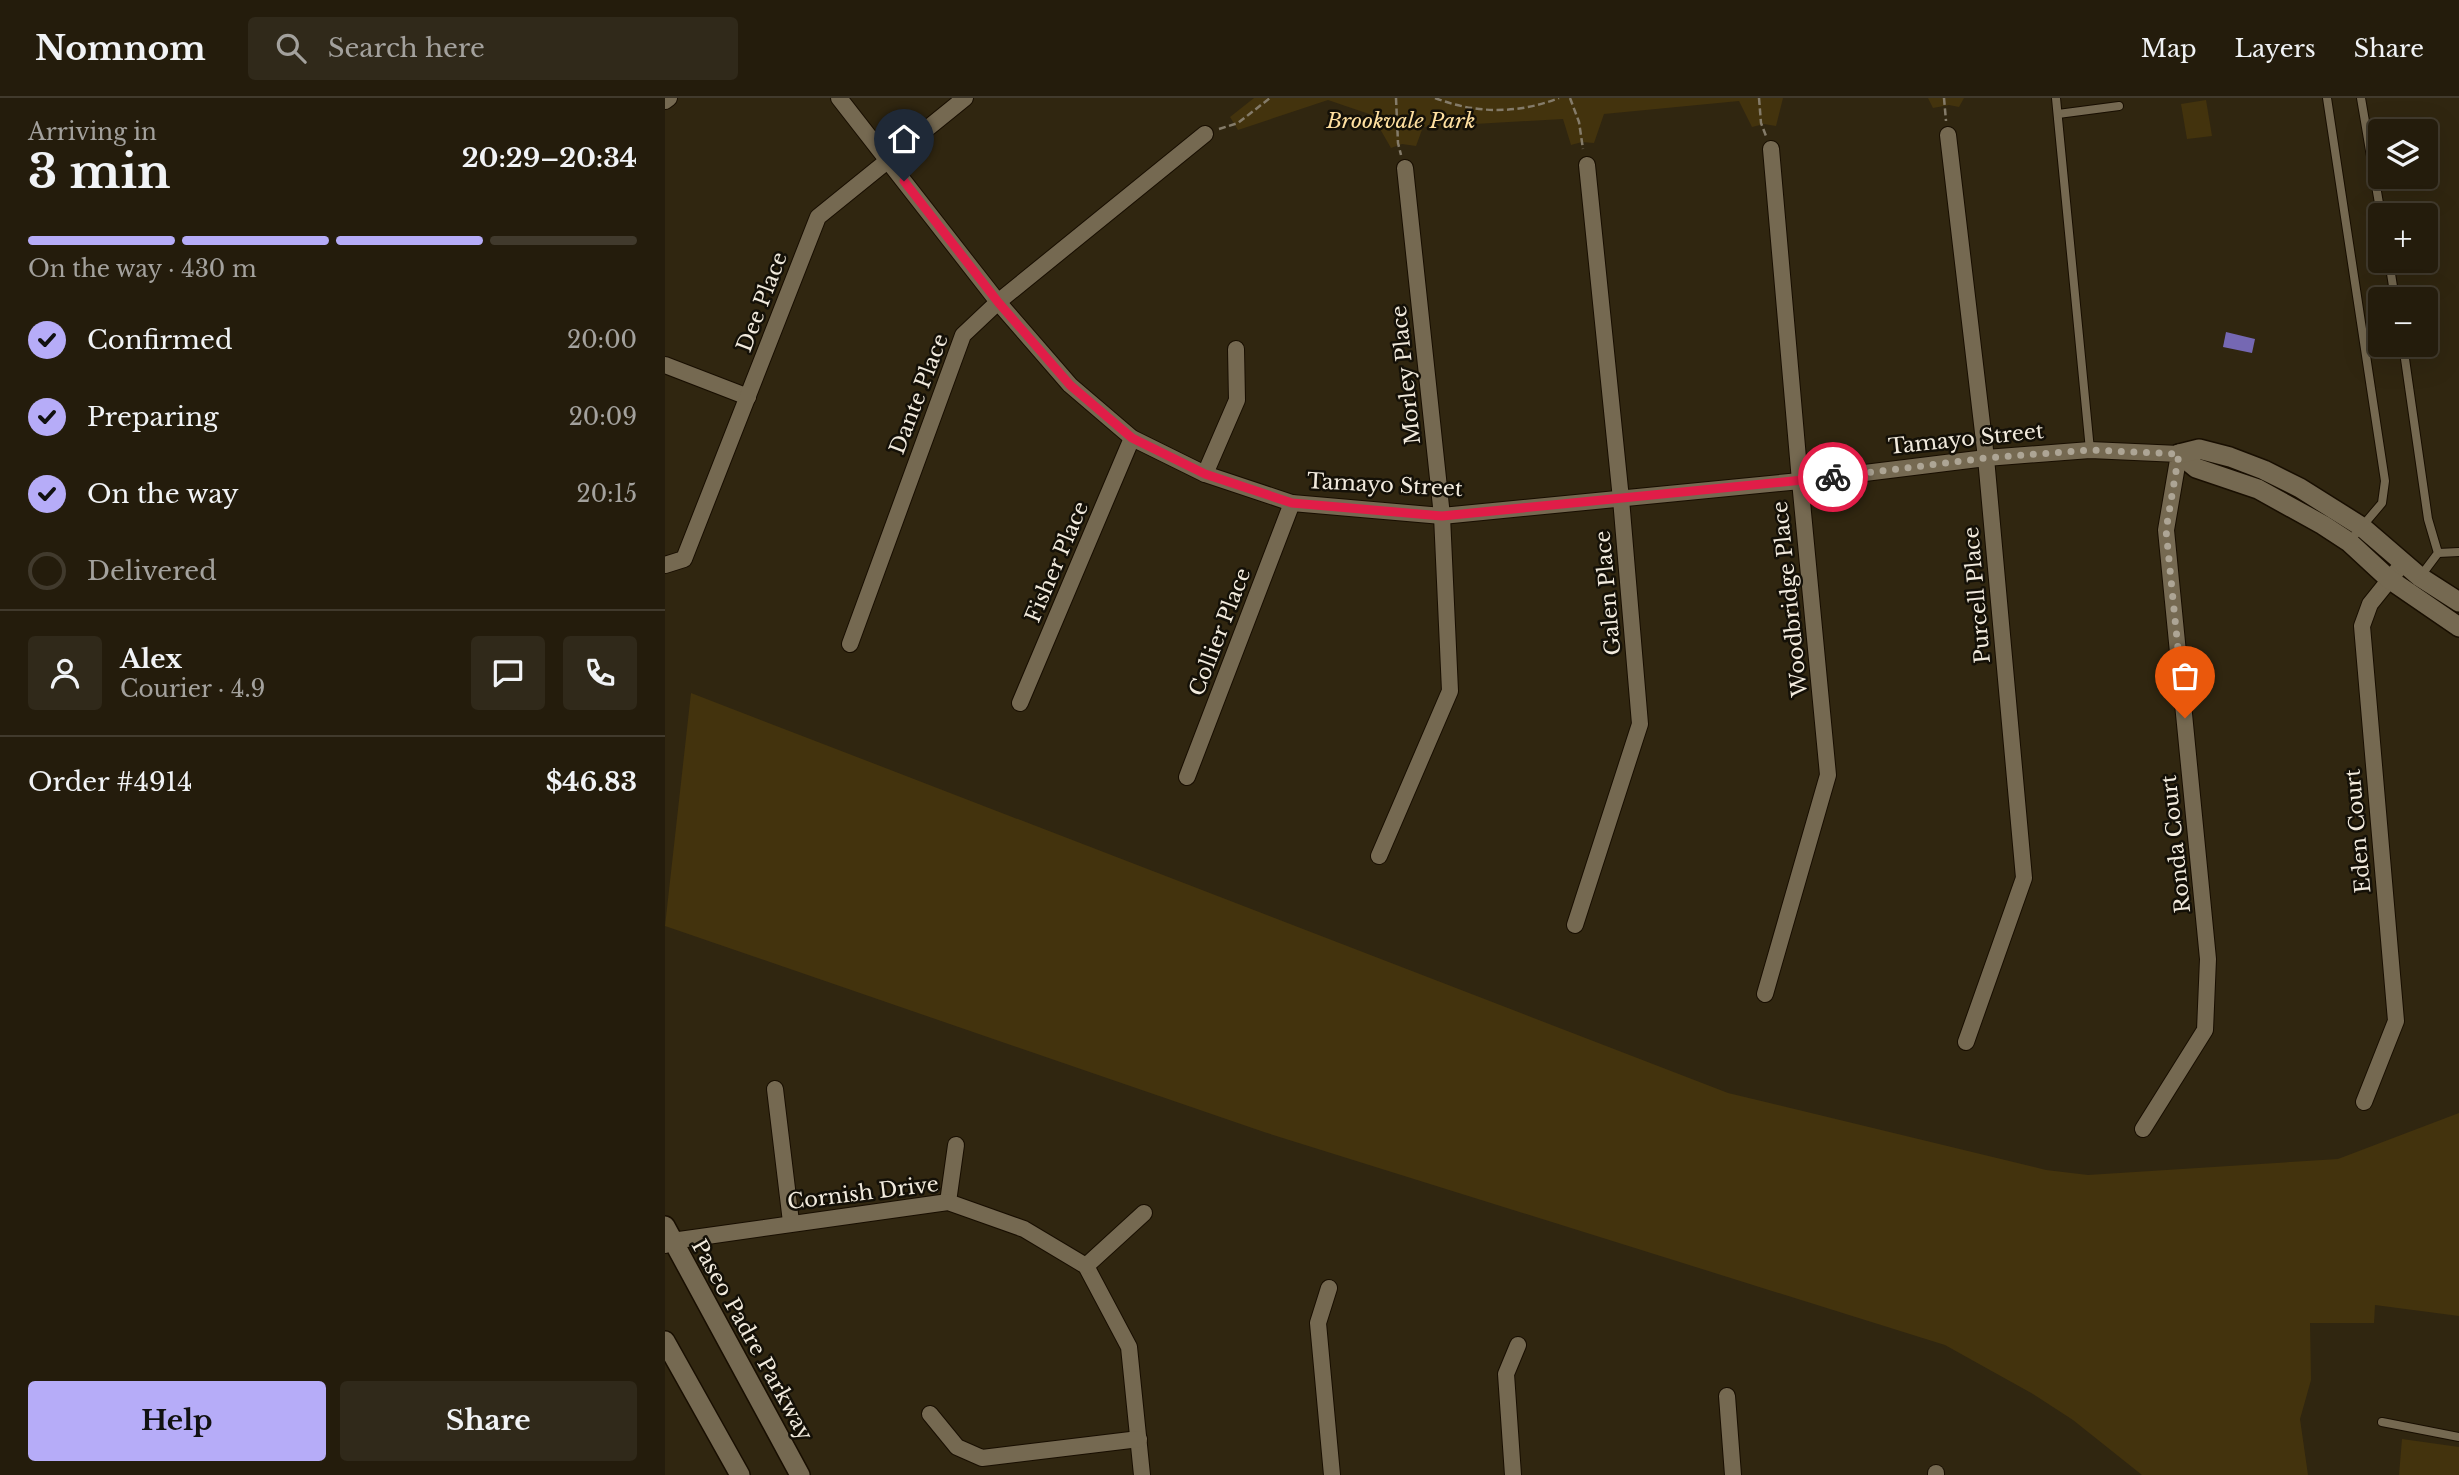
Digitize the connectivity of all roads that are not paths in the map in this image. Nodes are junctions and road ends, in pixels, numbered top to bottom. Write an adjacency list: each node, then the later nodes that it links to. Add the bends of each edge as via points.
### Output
1 (839, 98): 11 (street, Tamayo Street)
2 (965, 98): 11 (street, Dee Place)
3 (2056, 98): 7 (lane)
4 (2327, 98): 29 (lane, via 2385,481 2382,503)
5 (2361, 98): 14 (lane)
6 (2119, 106): 7 (lane)
7 (2058, 114): 21 (lane)
8 (1205, 134): 15 (street, Dante Place)
9 (1948, 135): 23 (street, Purcell Place)
10 (1771, 149): 25 (street, Woodbridge Place)
11 (888, 160): 15 (street, Tamayo Street); 19 (street, Dee Place, via 818,217)
12 (1587, 165): 26 (street, Galen Place)
13 (1405, 168): 28 (street, Morley Place)
14 (2379, 203)
15 (998, 302): 20 (street, Tamayo Street, via 1070,385); 40 (street, Dante Place, via 963,335)
16 (1236, 349): 24 (street, via 1237,400)
17 (2405, 357): 32 (lane, via 2428,519)
18 (665, 365): 19 (street)
19 (748, 397): 34 (street, Dee Place, via 684,559)
20 (1132, 438): 24 (street, Tamayo Street); 41 (street, Fisher Place)
21 (2090, 450): 22 (street, Tamayo Street); 23 (street, Tamayo Street)
22 (2179, 454): 29 (street, Tamayo Street, via 2199,449 2264,470); 30 (street, Tamayo Street, via 2196,468 2259,489 2290,505); 49 (street, Ronda Court, via 2166,530 2208,960 2205,1030)
23 (1986, 458): 25 (street, Tamayo Street); 46 (street, Purcell Place, via 2024,878)
24 (1205, 474): 27 (street, Tamayo Street)
25 (1800, 481): 26 (street, Tamayo Street); 45 (street, Woodbridge Place, via 1828,775)
26 (1621, 499): 28 (street, Tamayo Street); 44 (street, Galen Place, via 1640,724)
27 (1292, 503): 28 (street, Tamayo Street); 42 (street, Collier Place)
28 (1442, 516): 43 (street, Morley Place, via 1450,691)
29 (2362, 527): 30 (lane); 33 (street, Tamayo Street)
30 (2349, 542): 36 (street, Tamayo Street)
31 (2459, 552): 32 (lane)
32 (2438, 553): 35 (lane)
33 (2403, 563): 35 (street, Tamayo Street); 36 (street, Eden Court)
34 (665, 565)
35 (2420, 577): 37 (lane); 38 (street, Tamayo Street)
36 (2389, 579): 37 (street, Tamayo Street); 48 (street, Eden Court, via 2369,604 2362,626 2396,1021)
37 (2408, 593): 39 (street, Tamayo Street)
38 (2459, 602)
39 (2459, 626)
40 (850, 644)
41 (1020, 703)
42 (1187, 777)
43 (1379, 856)
44 (1575, 925)
45 (1765, 994)
46 (1966, 1042)
47 (775, 1088): 53 (street)
48 (2364, 1102)
49 (2143, 1129)
50 (956, 1145): 51 (street)
51 (948, 1202): 53 (street, Cornish Drive); 55 (street, Cornish Drive, via 1024,1229)
52 (1144, 1213): 55 (street)
53 (791, 1223): 54 (street, Cornish Drive)
54 (667, 1237): 65 (street, Paseo Padre Parkway)
55 (1086, 1266): 63 (street, via 1129,1347)
56 (1329, 1288): 67 (street, via 1318,1323)
57 (665, 1341): 64 (street)
58 (1518, 1345): 68 (street, via 1506,1374)
59 (1727, 1396): 69 (street)
60 (930, 1413): 63 (street, via 957,1447 982,1458)
61 (2382, 1422): 62 (lane)
62 (2459, 1437)
63 (1139, 1438): 66 (street)
64 (740, 1475)
65 (800, 1475)
66 (1142, 1475)
67 (1332, 1475)
68 (1513, 1475)
69 (1733, 1475)

